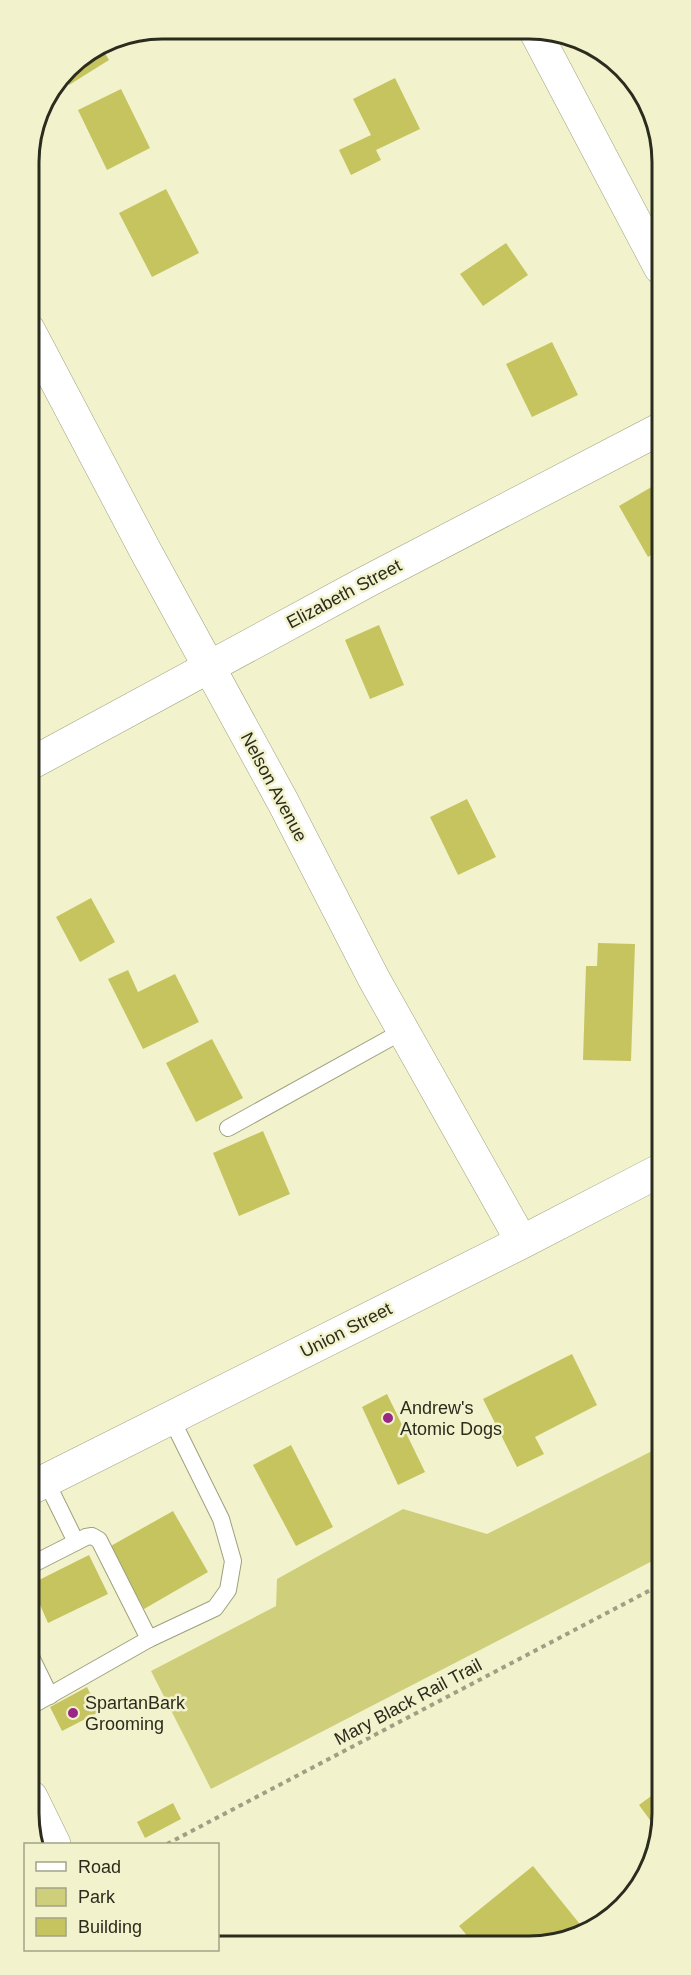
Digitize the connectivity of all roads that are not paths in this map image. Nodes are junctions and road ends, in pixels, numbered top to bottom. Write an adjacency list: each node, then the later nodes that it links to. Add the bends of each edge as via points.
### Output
1 (540, 40): 2 (street)
2 (652, 253)
3 (39, 349): 5 (street, Nelson Avenue)
4 (652, 433): 5 (street, Elizabeth Street)
5 (209, 667): 6 (street, Elizabeth Street); 7 (street, Nelson Avenue)
6 (39, 759)
7 (403, 1030): 8 (lane); 10 (street, Nelson Avenue)
8 (228, 1128)
9 (652, 1175): 10 (main road, Union Street)
10 (522, 1242): 11 (main road, Union Street)
11 (171, 1418): 12 (main road, Union Street); 16 (lane, via 221,1519 232,1561 228,1590 215,1608)
12 (39, 1484)
13 (39, 1486): 14 (lane)
14 (76, 1542): 15 (lane); 16 (lane, via 92,1536 99,1540)
15 (39, 1561)
16 (149, 1639): 18 (lane)
17 (39, 1673): 18 (lane)
18 (50, 1696): 19 (lane)
19 (39, 1702)
20 (39, 1814): 21 (main road)
21 (53, 1843)

